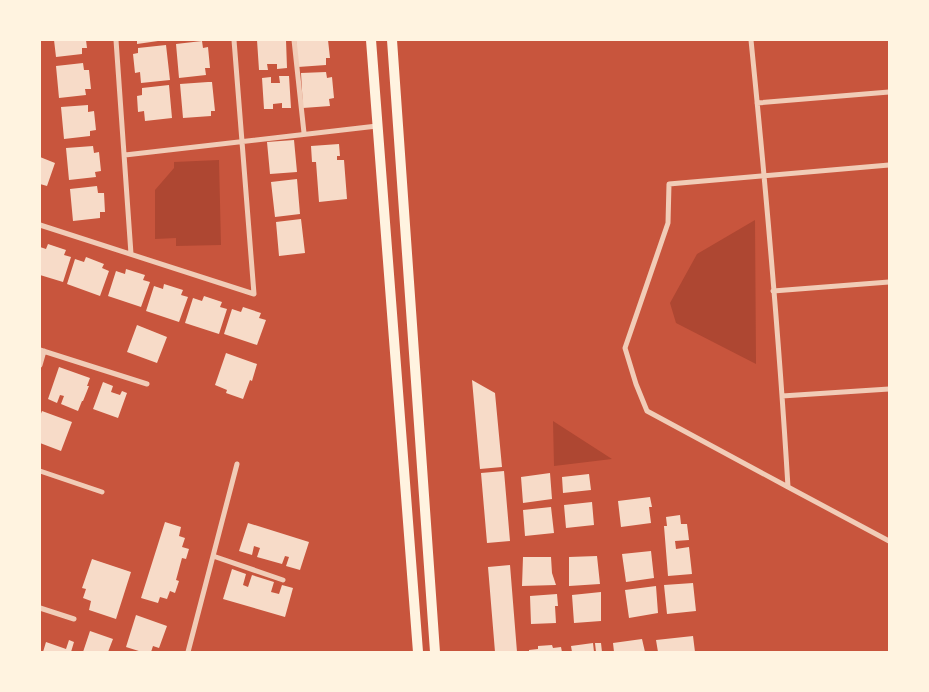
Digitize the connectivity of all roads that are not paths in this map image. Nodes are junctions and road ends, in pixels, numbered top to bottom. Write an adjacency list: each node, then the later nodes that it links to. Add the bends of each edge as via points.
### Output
1 (116, 40): 12 (street)
2 (234, 40): 11 (street)
3 (294, 40): 10 (street)
4 (371, 40): 9 (main road)
5 (392, 40): 35 (main road)
6 (751, 40): 8 (street)
7 (889, 92): 8 (street)
8 (757, 103): 14 (street)
9 (378, 126): 10 (street); 34 (main road)
10 (304, 133): 11 (street)
11 (242, 141): 12 (street); 16 (street, via 254,294)
12 (125, 154): 16 (street)
13 (889, 165): 14 (street)
14 (764, 176): 18 (street); 26 (street, via 669,184 668,223 625,348 647,411)
15 (40, 225): 16 (street)
16 (131, 254)
17 (889, 282): 18 (street)
18 (773, 291): 23 (street)
19 (42, 351): 20 (street); 21 (street)
20 (40, 365)
21 (147, 384)
22 (889, 389): 23 (street)
23 (782, 396): 26 (street)
24 (237, 464): 29 (street)
25 (40, 471): 27 (street)
26 (788, 487): 28 (street)
27 (102, 492)
28 (889, 541)
29 (213, 556): 30 (street); 33 (street)
30 (283, 580)
31 (40, 608): 32 (street)
32 (74, 619)
33 (188, 652)
34 (418, 652)
35 (434, 652)

